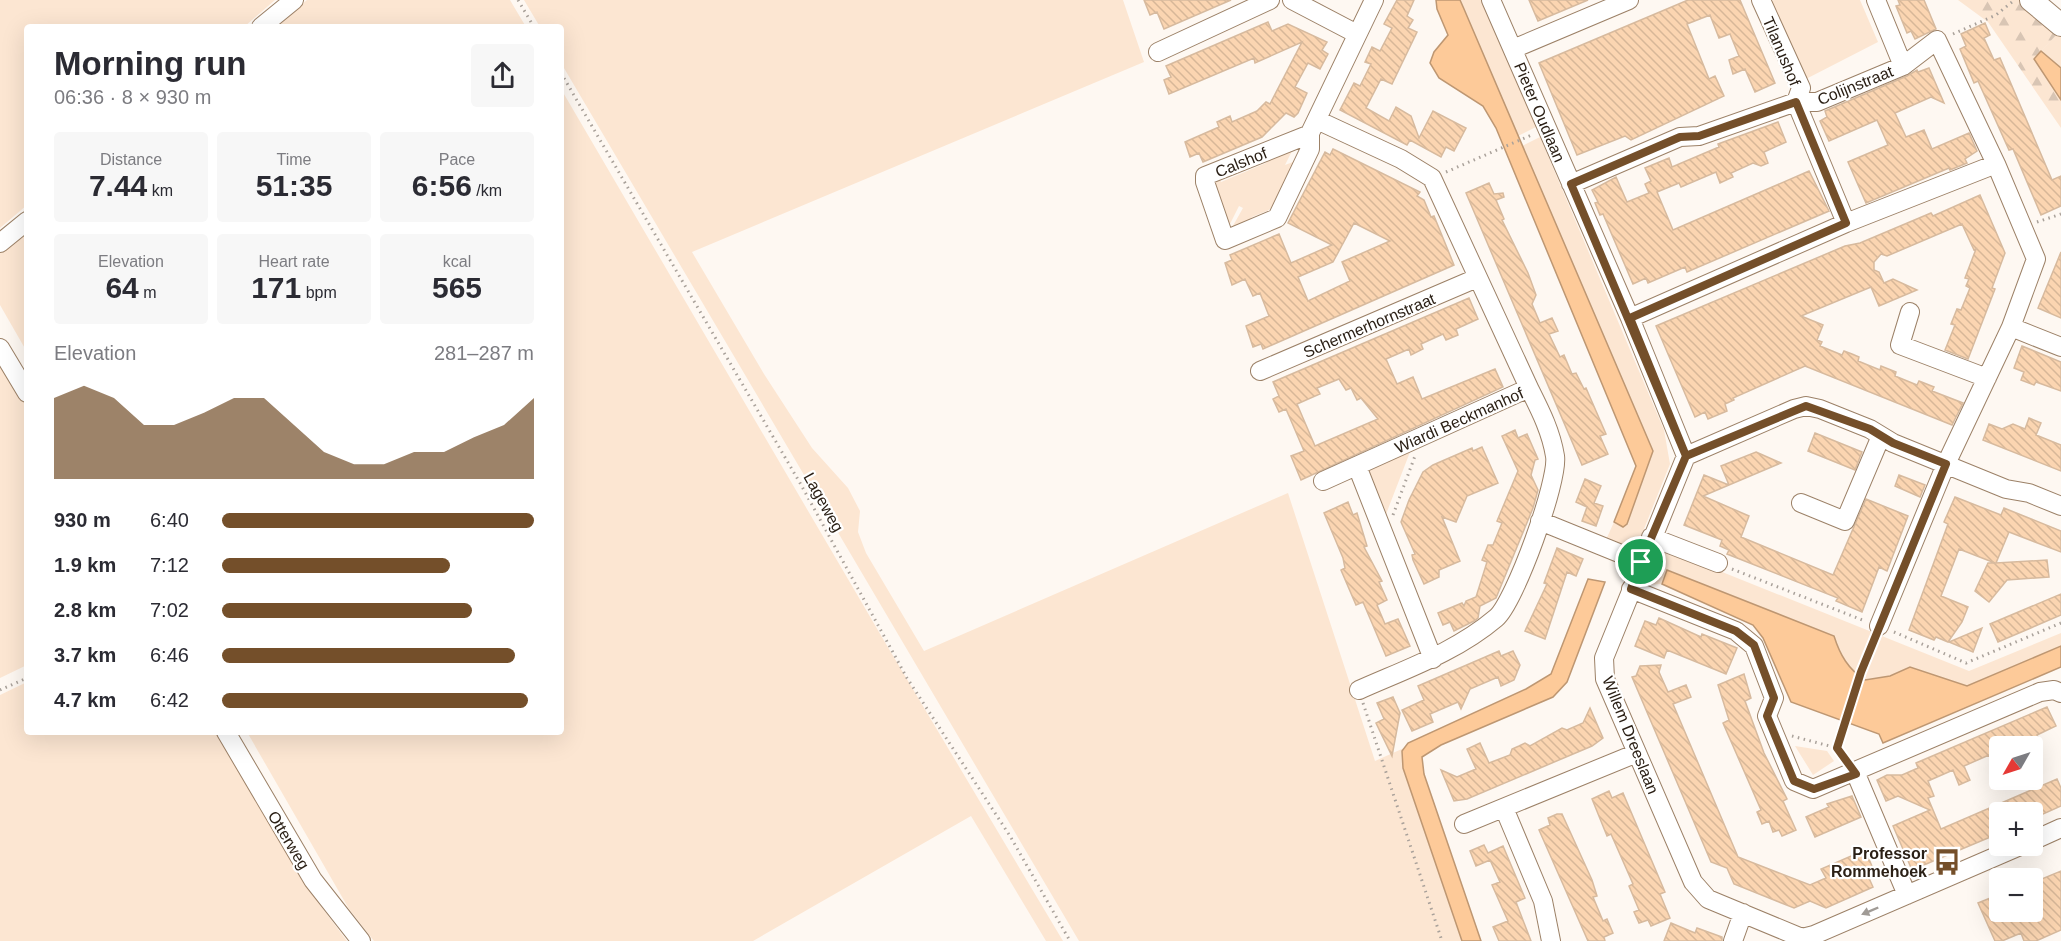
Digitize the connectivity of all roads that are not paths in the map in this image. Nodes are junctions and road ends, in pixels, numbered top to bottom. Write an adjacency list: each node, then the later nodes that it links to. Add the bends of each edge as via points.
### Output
1 (294, 0): 10 (street)
2 (1270, 0): 14 (street)
3 (1294, 0): 12 (street)
4 (1374, 0): 12 (street, Calshof)
5 (1491, 0): 13 (street, Pieter Oudlaan)
6 (1629, 0): 13 (street)
7 (1761, 0): 16 (street, Tilanushof, via 1801,88)
8 (1876, 0): 15 (street)
9 (2031, 0): 11 (street)
10 (265, 24)
11 (2061, 25)
12 (1357, 34): 17 (street, Calshof)
13 (1513, 49): 19 (street, Pieter Oudlaan)
14 (1158, 52)
15 (1903, 66): 16 (street, Colijnstraat, via 1817,102); 18 (street, Colijnstraat, via 1937,40)
16 (1796, 102): 19 (street, Colijnstraat, via 1699,136 1680,137); 21 (street, Tilanushof)
17 (1313, 127): 17 (street, Calshof, via 1205,177 1225,240 1277,218 1310,149); 23 (street, via 1401,159 1432,178)
18 (1996, 164): 21 (street); 26 (street, via 2036,259)
19 (1571, 184): 25 (street, Pieter Oudlaan)
20 (24, 223): 22 (street)
21 (1846, 223): 25 (street)
22 (0, 243)
23 (1477, 278): 29 (street, Schermerhornstraat); 32 (street)
24 (1910, 312): 30 (street, via 1900,345)
25 (1630, 318): 34 (street, Pieter Oudlaan)
26 (2011, 327): 27 (street); 30 (street)
27 (2061, 347)
28 (0, 348): 31 (street)
29 (1260, 371)
30 (1987, 378): 35 (street)
31 (24, 388)
32 (1529, 388): 36 (street, Wiardi Beckmanhof); 40 (street, Wiardi Beckmanhof, via 1546,421 1556,458)
33 (1881, 435): 34 (street, via 1806,406); 35 (street); 38 (street, via 1845,521)
34 (1686, 456): 41 (street, Willem Dreeslaan)
35 (1946, 464): 39 (street); 45 (street)
36 (1357, 466): 37 (street, Wiardi Beckmanhof); 46 (street)
37 (1323, 481)
38 (1801, 503)
39 (2061, 506)
40 (1540, 521): 42 (street); 46 (street, Wiardi Beckmanhof, via 1513,594 1498,616)
41 (1652, 537): 42 (street, Willem Dreeslaan); 43 (street)
42 (1641, 562): 44 (street, Willem Dreeslaan)
43 (1718, 563)
44 (1631, 589): 50 (street, Willem Dreeslaan, via 1604,658 1605,679); 51 (street, via 1736,631 1754,645 1774,698 1767,716 1794,781 1814,789)
45 (1879, 626)
46 (1433, 659): 47 (street, Wiardi Beckmanhof)
47 (1359, 690)
48 (2061, 693): 51 (street, via 2040,692)
49 (228, 735): 60 (street, Otterweg, via 313,880)
50 (1637, 753): 52 (street); 58 (street, Willem Dreeslaan, via 1693,882 1708,900)
51 (1856, 774): 57 (street)
52 (1504, 808): 53 (street); 61 (street, via 1543,901)
53 (1464, 824)
54 (2061, 828): 55 (street)
55 (2043, 836)
56 (1997, 856): 57 (street, Willem Dreeslaan)
57 (1907, 896): 59 (street, Willem Dreeslaan, one-way to 59)
58 (1743, 913): 59 (street, Willem Dreeslaan, via 1802,938); 62 (street)
59 (1815, 938)
60 (361, 941)
61 (1551, 941)
62 (1732, 941)

